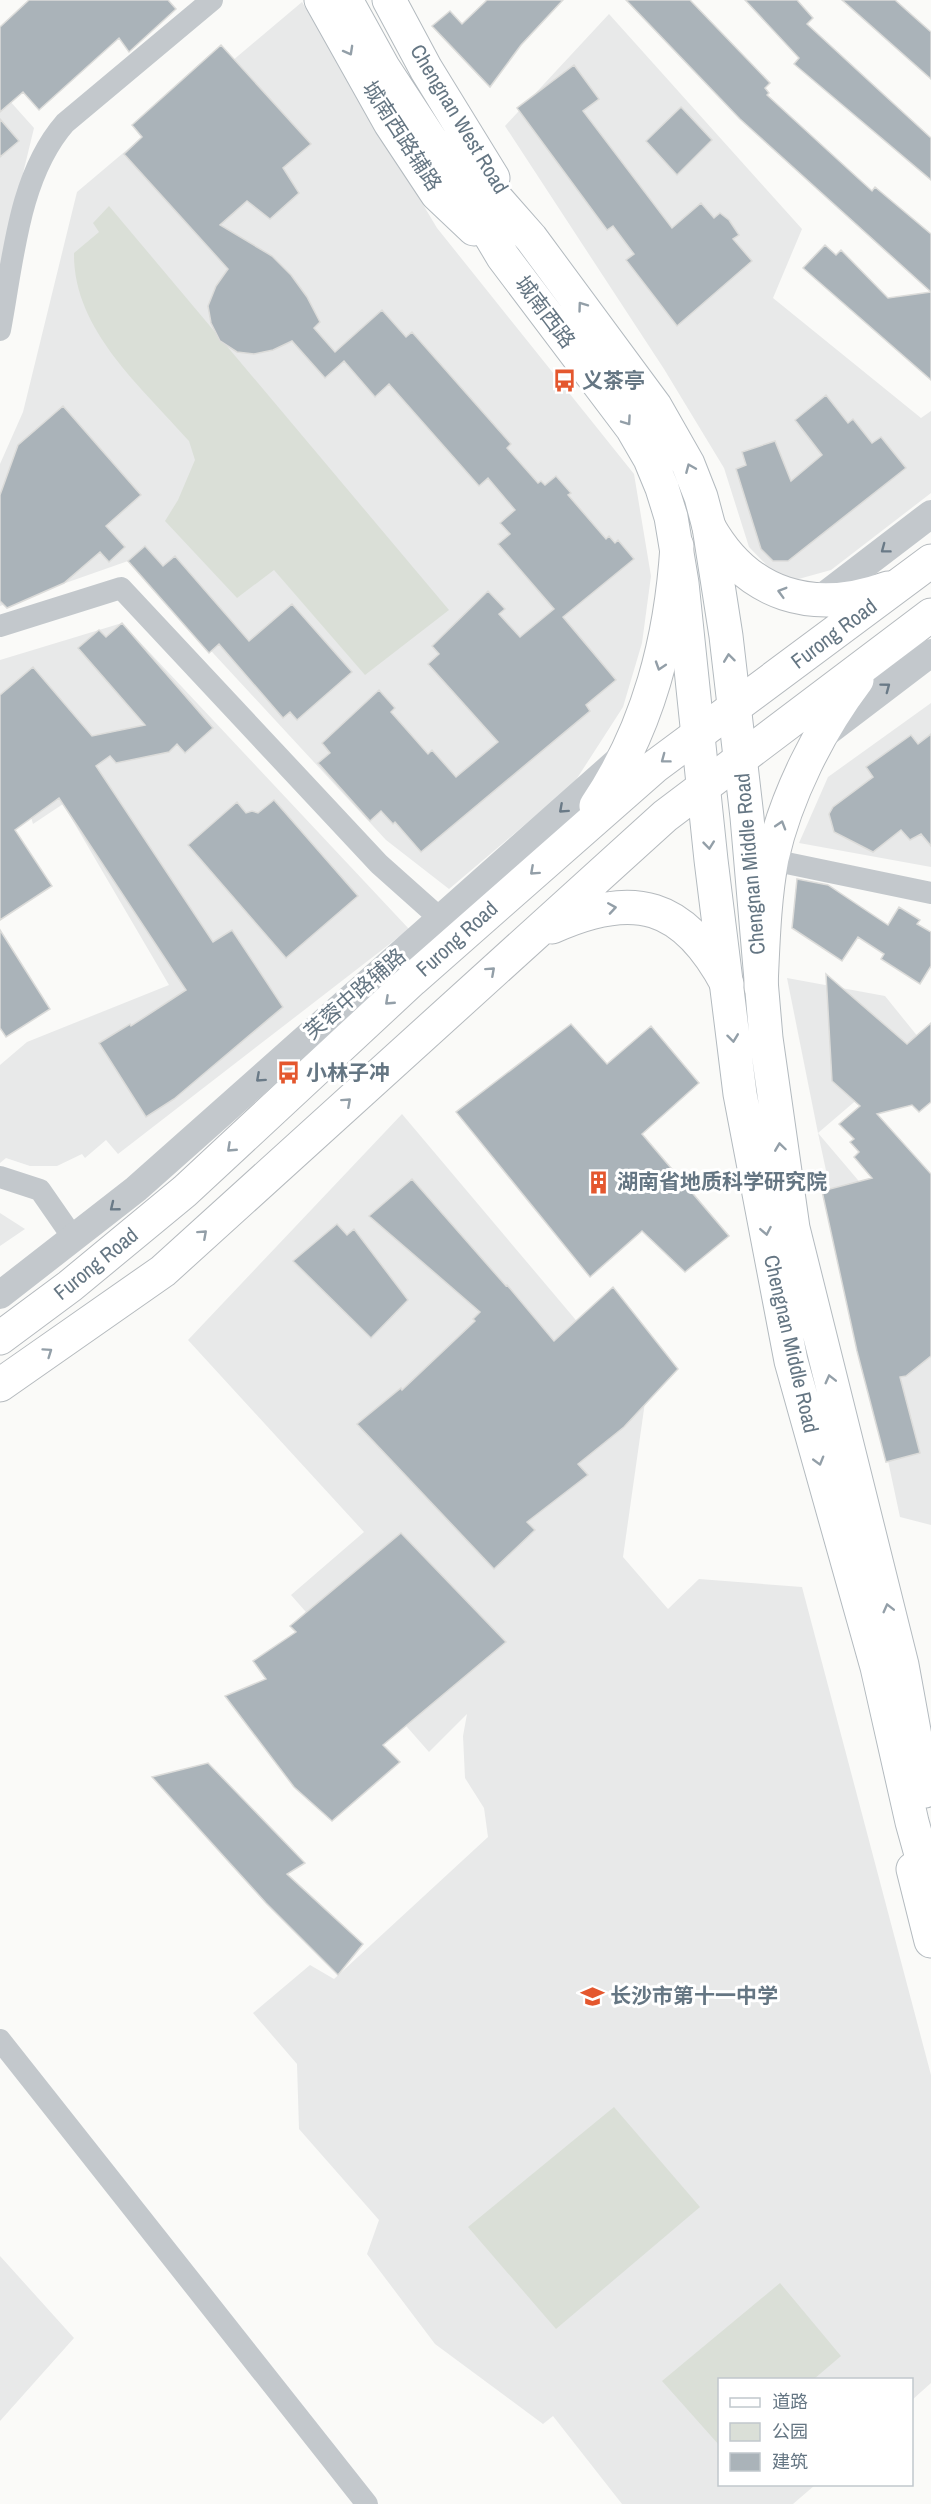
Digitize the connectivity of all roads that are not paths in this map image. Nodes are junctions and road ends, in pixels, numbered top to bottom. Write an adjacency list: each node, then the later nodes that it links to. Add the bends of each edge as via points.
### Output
1 (212, 0): 8 (street, via 74,115 50,141 23,213)
2 (321, 0): 7 (main road, 城南西路辅路, one-way to 7, via 384,113 437,194)
3 (346, 0): 7 (main road, 城南西路, via 398,92 458,180)
4 (365, 0): 6 (main road, 城南西路, via 417,91 469,169)
5 (389, 0): 6 (main road, Chengnan West Road, via 426,69)
6 (531, 238): 10 (main road, 城南西路, one-way to 6, via 688,464 666,424)
7 (503, 257): 11 (main road, 城南西路, one-way to 11, via 632,428 662,488)
8 (0, 330)
9 (931, 514): 14 (street, one-way to 14)
10 (709, 526): 14 (main road, one-way to 10, via 778,592 757,582 724,552); 19 (main road, 城南西路, one-way to 10)
11 (677, 546): 20 (main road, 城南西路); 22 (main road, one-way to 22, via 663,656)
12 (931, 561): 13 (main road, Furong Road)
13 (901, 583): 14 (main road, via 875,593); 19 (main road, Furong Road)
14 (820, 599)
15 (931, 615): 18 (main road, Furong Road)
16 (0, 626): 28 (street, via 121,588 379,864)
17 (931, 653): 21 (street, one-way to 17)
18 (873, 658): 21 (main road); 23 (main road, Furong Road)
19 (735, 708): 20 (main road, Furong Road); 23 (main road, 城南西路)
20 (698, 734): 24 (main road, 城南西路); 25 (main road, Furong Road, one-way to 25)
21 (823, 735): 26 (main road, one-way to 21, via 783,818)
22 (623, 757): 25 (main road); 28 (street, 芙蓉中路辅路, one-way to 28)
23 (740, 758): 24 (main road, Furong Road); 31 (main road, Chengnan Middle Road)
24 (703, 787): 29 (main road, Furong Road, via 665,816); 30 (main road, Chengnan Middle Road, one-way to 30)
25 (578, 832): 28 (main road, Furong Road, one-way to 28)
26 (772, 860): 27 (street); 31 (main road)
27 (931, 893)
28 (451, 928): 33 (street, 芙蓉中路辅路, one-way to 33); 35 (main road, Furong Road, one-way to 35, via 185,1191)
29 (520, 946): 30 (main road, one-way to 30, via 575,917 626,906 644,909 673,919 687,929 714,960); 36 (main road, Furong Road, one-way to 29, via 163,1271)
30 (727, 984): 37 (main road, Chengnan Middle Road, one-way to 37, via 740,1094 790,1361)
31 (761, 987): 37 (main road, Chengnan Middle Road, one-way to 31, via 793,1228)
32 (0, 1177): 33 (street, via 40,1190)
33 (74, 1239): 34 (street, 芙蓉中路辅路)
34 (0, 1295)
35 (0, 1338)
36 (0, 1385)
37 (889, 1666): 38 (main road); 39 (main road, Chengnan Middle Road, via 918,1745); 41 (main road, via 889,1763)
38 (931, 1738)
39 (924, 1821): 40 (main road, Chengnan Middle Road)
40 (931, 1890)
41 (931, 1941)
42 (0, 2040): 43 (street)
43 (367, 2504)

